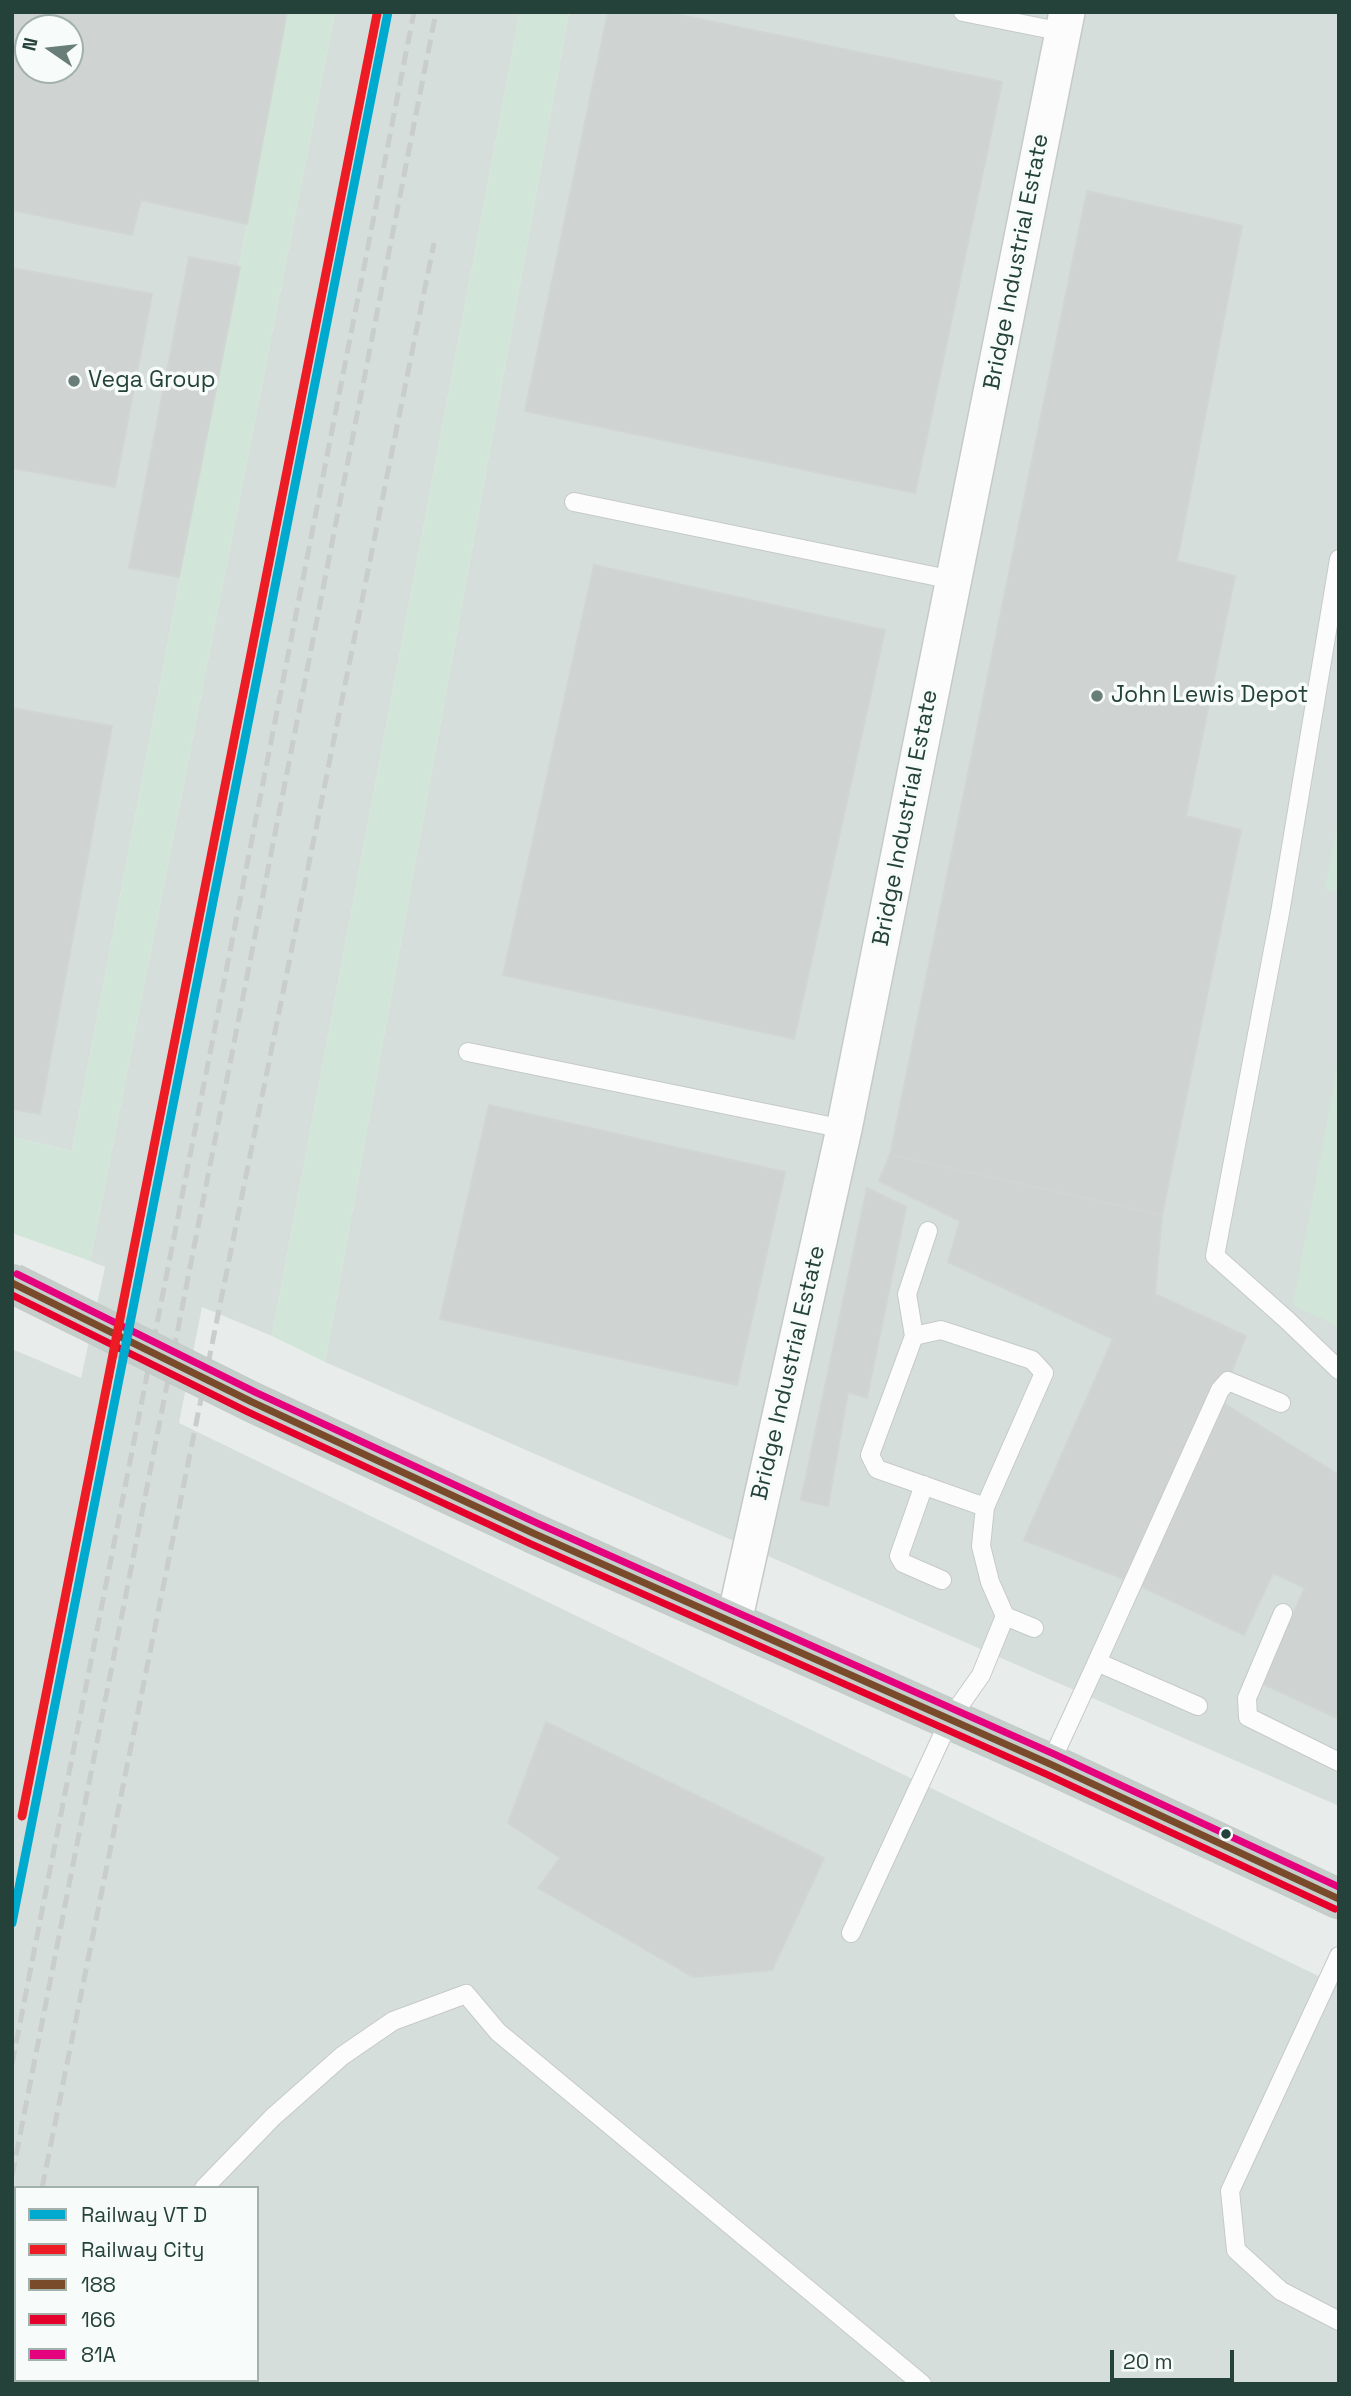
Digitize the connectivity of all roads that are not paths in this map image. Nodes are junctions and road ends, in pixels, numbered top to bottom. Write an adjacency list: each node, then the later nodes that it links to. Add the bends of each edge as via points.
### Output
1 (963, 12): 2 (lane)
2 (1065, 22): 5 (street, Bridge Industrial Estate)
3 (574, 502): 5 (lane)
4 (1339, 559): 11 (lane, via 1280,913 1215,1256)
5 (953, 580): 7 (street, Bridge Industrial Estate)
6 (468, 1052): 7 (lane)
7 (844, 1129): 18 (street, Bridge Industrial Estate)
8 (928, 1231): 10 (lane, via 907,1294)
9 (12, 1283): 18 (highway, bridge, via 252,1402)
10 (914, 1336): 13 (lane, via 870,1455 877,1469); 14 (lane, via 941,1329 1032,1360 1044,1373)
11 (1339, 1370)
12 (1282, 1403): 20 (lane, via 1228,1381 1220,1390)
13 (924, 1485): 14 (lane); 15 (lane, via 899,1556 903,1563)
14 (985, 1507): 17 (lane, via 981,1546)
15 (942, 1580)
16 (1283, 1613): 23 (lane, via 1247,1698 1248,1717)
17 (1005, 1616): 19 (lane); 22 (lane, via 981,1675)
18 (734, 1622): 22 (highway)
19 (1034, 1629)
20 (1097, 1662): 21 (lane); 24 (lane)
21 (1198, 1706)
22 (950, 1719): 24 (highway); 26 (lane)
23 (1339, 1762)
24 (1050, 1764): 25 (highway)
25 (1339, 1899)
26 (851, 1933)
27 (1339, 1956): 29 (lane, via 1230,2191 1236,2250 1281,2291)
28 (206, 2186): 30 (lane, via 273,2117 342,2056 393,2021 466,1994 498,2032)
29 (1339, 2321)
30 (922, 2384)

